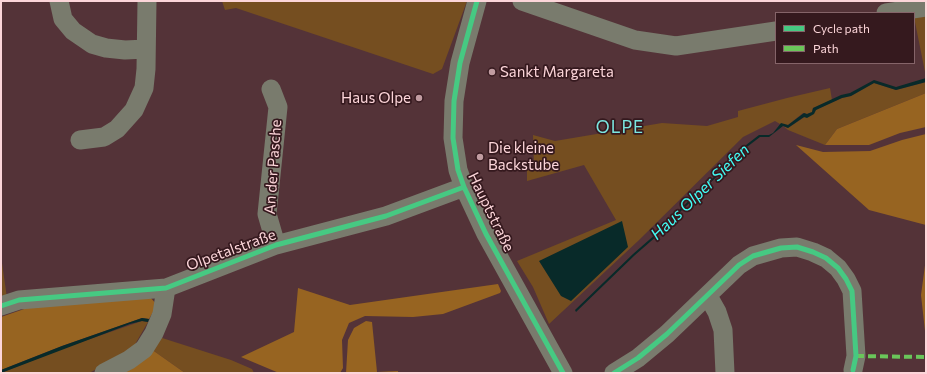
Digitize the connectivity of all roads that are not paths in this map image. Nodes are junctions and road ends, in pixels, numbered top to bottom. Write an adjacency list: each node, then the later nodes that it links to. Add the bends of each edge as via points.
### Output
1 (59, 1): 9 (street, via 64,19 73,31 87,41 106,48)
2 (147, 1): 9 (street)
3 (477, 1): 12 (street, Hauptstraße, via 458,70 452,118 455,154)
4 (522, 1): 5 (street)
5 (561, 7): 8 (street, via 635,40 676,46)
6 (926, 7): 7 (street)
7 (893, 12)
8 (775, 30)
9 (146, 49): 11 (street, via 144,88 134,110 117,129 104,137)
10 (271, 89): 13 (street, An der Pasche, via 278,107 267,214)
11 (80, 140)
12 (464, 188): 13 (street, Olpetalstraße, via 386,216); 19 (street, Hauptstraße, via 486,234)
13 (276, 245): 14 (street, Olpetalstraße)
14 (166, 288): 16 (street, Olpetalstraße, via 19,300); 18 (street, via 162,314 144,349)
15 (708, 296): 17 (street, via 739,265 767,250 797,247 826,258 838,268 852,291 856,356); 20 (street, via 638,358); 21 (street, via 723,330)
16 (1, 306)
17 (853, 370)
18 (104, 373)
19 (563, 373)
20 (614, 373)
21 (725, 373)

